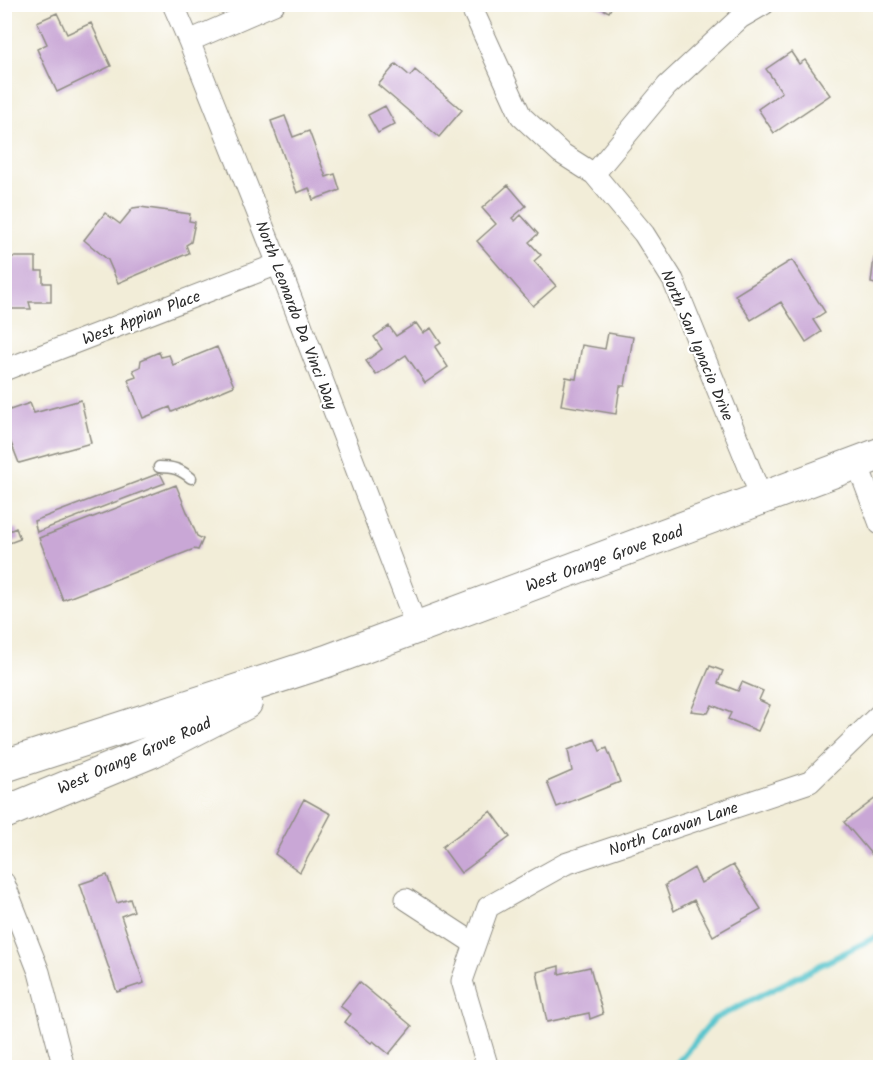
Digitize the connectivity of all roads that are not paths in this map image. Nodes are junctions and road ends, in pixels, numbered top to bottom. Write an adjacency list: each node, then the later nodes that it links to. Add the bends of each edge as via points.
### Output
1 (173, 4): 5 (street, North Leonardo Da Vinci Way)
2 (274, 4): 5 (street)
3 (471, 4): 6 (street, North San Ignacio Drive, via 521,116 561,153)
4 (764, 4): 6 (street, via 740,18 667,86)
5 (189, 41): 7 (street, North Leonardo Da Vinci Way)
6 (594, 174): 12 (street, North San Ignacio Drive, via 644,234 673,280)
7 (278, 264): 8 (street, West Appian Place); 14 (street, North Leonardo Da Vinci Way)
8 (4, 370)
9 (869, 458): 12 (main road, West Orange Grove Road); 13 (street)
10 (159, 467): 11 (lane, via 182,470)
11 (191, 478)
12 (762, 499): 14 (main road, West Orange Grove Road)
13 (880, 524)
14 (417, 627): 15 (main road, West Orange Grove Road)
15 (327, 662): 17 (main road, West Orange Grove Road); 18 (main road, West Orange Grove Road, via 153,751)
16 (880, 714): 21 (street, North Caravan Lane, via 810,782 565,864 488,907)
17 (4, 766)
18 (4, 813)
19 (4, 883): 22 (street, via 39,972)
20 (406, 899): 21 (street)
21 (475, 944): 23 (street, North Caravan Lane, via 462,981)
22 (64, 1068)
23 (488, 1068)

